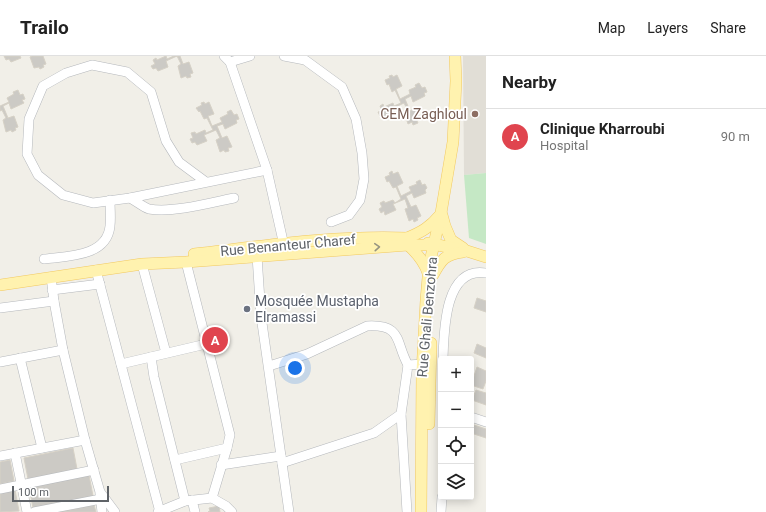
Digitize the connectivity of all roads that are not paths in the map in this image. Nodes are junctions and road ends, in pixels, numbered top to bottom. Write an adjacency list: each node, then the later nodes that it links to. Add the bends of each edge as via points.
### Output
1 (250, 56): 4 (street)
2 (284, 56): 11 (street, via 305,60 342,87 356,119 364,179 360,200 348,215)
3 (455, 56): 10 (main road, Rue Ghali Benzohra, via 453,142)
4 (227, 59): 5 (street)
5 (268, 170): 6 (street); 14 (street)
6 (206, 182): 7 (street); 9 (street, via 179,162 166,141 151,92 128,72 92,65 66,73 43,86 29,119 27,154 38,175 63,195 93,203)
7 (130, 198): 8 (street, via 148,208 172,210); 9 (street)
8 (234, 198)
9 (110, 200): 18 (street, via 110,227 103,243 84,254)
10 (441, 213): 12 (main road, via 431,226); 13 (main road, Rue Ghali Benzohra); 15 (main road, via 451,240)
11 (331, 222)
12 (408, 241): 13 (main road, Rue Benanteur Charef); 14 (main road, Rue Benanteur Charef); 23 (main road)
13 (434, 245): 15 (main road, Rue Benanteur Charef); 23 (main road, Rue Ghali Benzohra, via 429,266)
14 (284, 249): 16 (main road, Rue Benanteur Charef); 20 (main road, Rue Benanteur Charef, via 166,257)
15 (467, 251): 17 (main road, Rue Benanteur Charef); 23 (main road, via 451,253)
16 (257, 256): 19 (main road, Rue Benanteur Charef); 39 (street, via 261,316)
17 (486, 257)
18 (44, 259)
19 (186, 262): 20 (main road, Rue Benanteur Charef); 30 (street)
20 (142, 264): 21 (main road, Rue Benanteur Charef); 32 (street)
21 (96, 270): 24 (main road, Rue Benanteur Charef); 25 (street)
22 (486, 273): 33 (street, via 472,273 464,277 454,289 444,328)
23 (431, 274): 38 (main road, Rue Ghali Benzohra); 69 (main road, Rue Ghali Benzohra)
24 (51, 278): 26 (main road, Rue Benanteur Charef); 27 (street)
25 (100, 284): 27 (street); 37 (street)
26 (0, 285)
27 (52, 290): 28 (street)
28 (54, 300): 29 (street); 31 (street)
29 (0, 308)
30 (206, 344): 32 (street); 46 (street, via 230,434)
31 (63, 350): 35 (street); 44 (street)
32 (166, 353): 34 (street)
33 (443, 356)
34 (151, 357): 37 (street); 49 (street)
35 (20, 358): 36 (street); 45 (street)
36 (0, 362)
37 (121, 364): 63 (street)
38 (423, 364): 40 (street); 68 (main road, Rue Ghali Benzohra)
39 (269, 366): 40 (street, via 307,354 367,326 386,327 394,333); 50 (street)
40 (408, 366): 41 (street)
41 (401, 414): 50 (street, via 374,433); 67 (street)
42 (474, 417): 43 (street)
43 (486, 422)
44 (85, 440): 45 (street); 52 (street)
45 (42, 448): 47 (street)
46 (227, 448): 49 (street); 51 (street)
47 (15, 453): 48 (street); 53 (street)
48 (0, 456)
49 (175, 460): 58 (street)
50 (282, 460): 51 (street); 66 (street)
51 (221, 465): 56 (street)
52 (94, 470): 53 (street); 55 (street)
53 (21, 484): 54 (street); 59 (street)
54 (0, 489)
55 (100, 495): 60 (street); 61 (street); 62 (street)
56 (212, 498): 58 (street); 65 (street)
57 (442, 500): 70 (street)
58 (189, 501): 63 (street); 64 (street)
59 (27, 512)
60 (34, 512)
61 (102, 512)
62 (115, 512)
63 (159, 512)
64 (195, 512)
65 (232, 512)
66 (289, 512)
67 (407, 512)
68 (421, 512)
69 (427, 512)
70 (441, 512)

